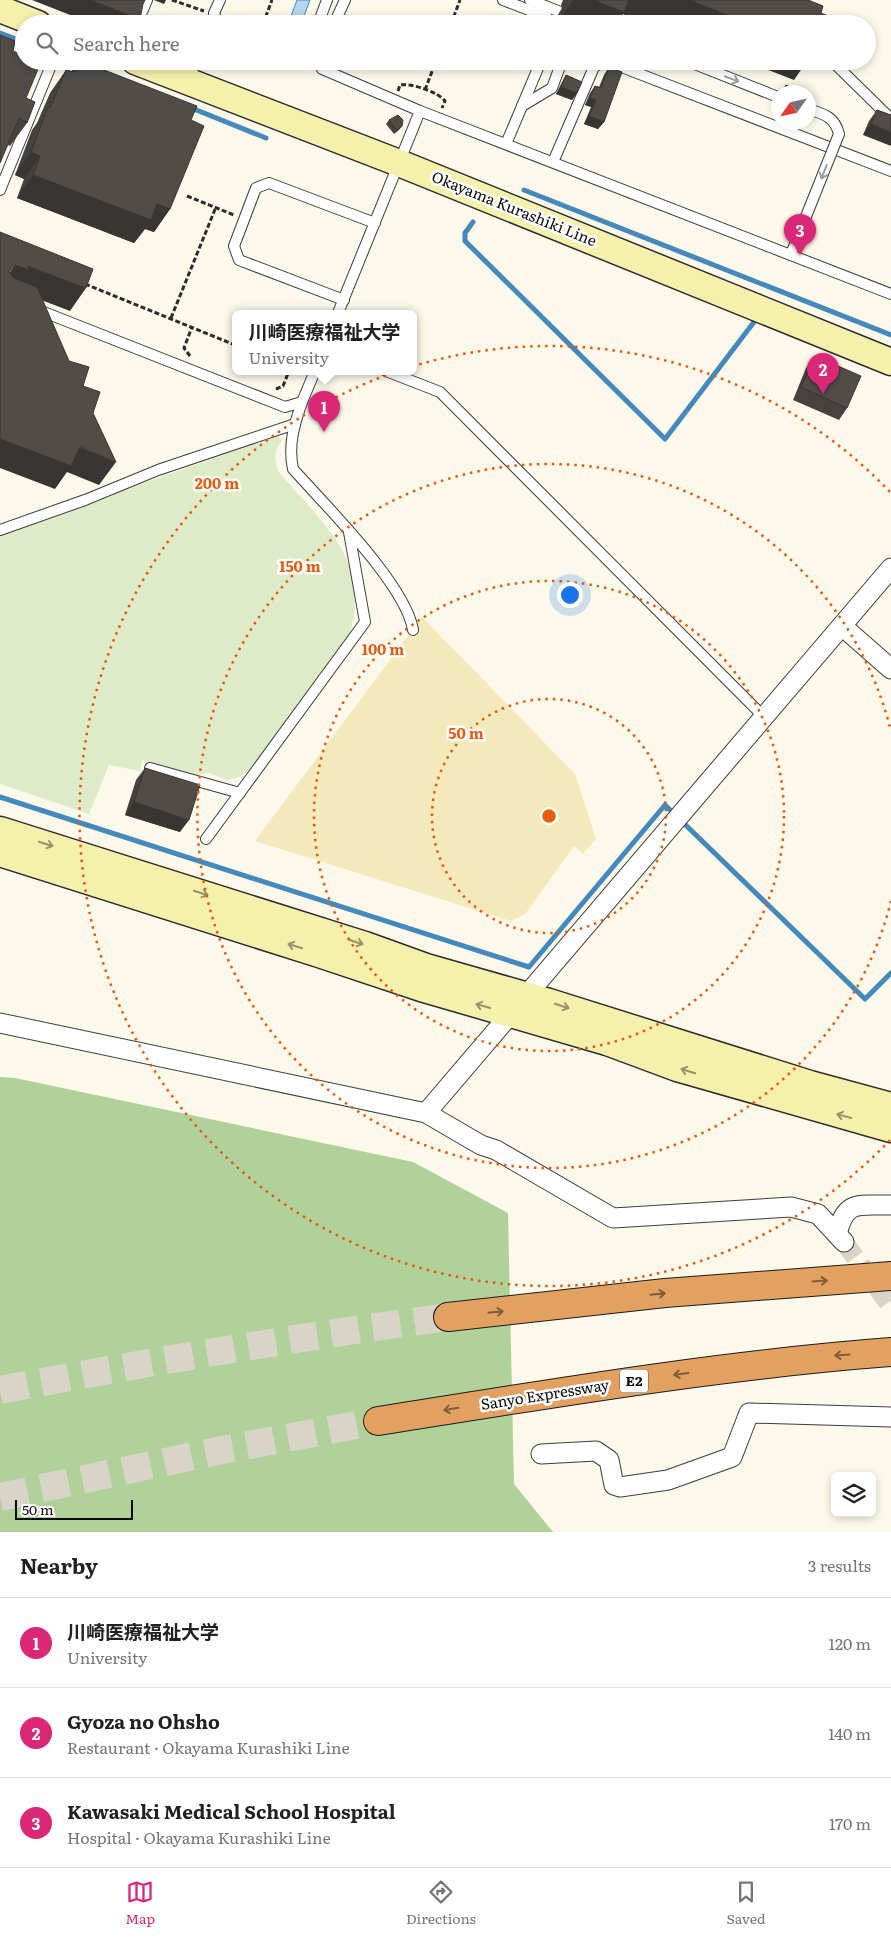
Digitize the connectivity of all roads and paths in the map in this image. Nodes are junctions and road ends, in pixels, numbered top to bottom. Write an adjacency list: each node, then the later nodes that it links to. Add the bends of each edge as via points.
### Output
1 (147, 0): 16 (lane)
2 (172, 0): 10 (path)
3 (220, 0): 14 (lane)
4 (272, 0): 17 (path)
5 (327, 0): 18 (lane)
6 (345, 0): 19 (lane)
7 (460, 0): 20 (path)
8 (503, 0): 21 (lane)
9 (530, 0): 13 (lane)
10 (187, 6)
11 (0, 9): 15 (street)
12 (608, 10): 22 (path)
13 (558, 11)
14 (214, 13)
15 (15, 15)
16 (141, 15)
17 (266, 15)
18 (321, 15)
19 (338, 15)
20 (454, 15)
21 (542, 15)
22 (619, 15)
23 (49, 70): 45 (lane)
24 (324, 70): 38 (lane)
25 (433, 70): 33 (path)
26 (537, 70): 36 (lane)
27 (559, 70): 36 (lane, via 552,88)
28 (593, 70): 42 (lane)
29 (629, 70): 44 (lane)
30 (710, 70): 35 (lane, one-way to 35)
31 (841, 70): 40 (lane)
32 (192, 71): 43 (street, Okayama Kurashiki Line)
33 (425, 90): 34 (path, via 400,84); 37 (path, via 442,97 445,101)
34 (397, 92)
35 (771, 94)
36 (522, 106): 41 (lane)
37 (442, 109)
38 (420, 111): 41 (lane); 43 (lane)
39 (816, 111): 50 (lane, one-way to 50, bridge, via 830,117 839,134)
40 (891, 119)
41 (506, 144): 42 (lane)
42 (553, 162): 50 (lane)
43 (399, 163): 49 (lane); 60 (street, Okayama Kurashiki Line)
44 (891, 171)
45 (0, 190)
46 (187, 196): 47 (path)
47 (216, 207): 48 (path); 56 (path)
48 (244, 219): 49 (lane, via 256,188 269,183); 53 (lane, via 234,246 239,260)
49 (375, 222): 53 (lane)
50 (791, 254): 52 (lane)
51 (81, 282): 56 (path)
52 (891, 294)
53 (344, 300): 55 (lane)
54 (28, 306): 65 (lane, via 286,407)
55 (339, 310)
56 (171, 318): 57 (path)
57 (192, 328): 58 (path); 59 (path, via 184,348)
58 (232, 344)
59 (193, 360)
60 (891, 362)
61 (287, 375): 64 (path, via 283,386)
62 (313, 375): 65 (lane)
63 (396, 375): 73 (lane, via 440,392)
64 (273, 390)
65 (302, 402): 66 (lane)
66 (295, 424): 67 (lane, via 158,470); 68 (lane, via 290,452 293,469)
67 (0, 530)
68 (349, 532): 71 (lane, via 380,568 411,616); 75 (lane, via 365,622)
69 (891, 568): 70 (street)
70 (842, 626): 72 (street); 73 (street)
71 (413, 630)
72 (891, 669)
73 (764, 717): 79 (street)
74 (150, 768): 75 (lane)
75 (240, 793): 77 (lane)
76 (0, 830): 79 (street, one-way to 79, via 365,945)
77 (206, 839)
78 (0, 853): 79 (street, one-way to 78, via 421,988)
79 (518, 1004): 81 (street, one-way to 81); 82 (street); 83 (street, one-way to 79, via 676,1068)
80 (0, 1023): 82 (street)
81 (891, 1106)
82 (426, 1113): 86 (street, via 613,1218 791,1207)
83 (891, 1129)
84 (891, 1205): 85 (street)
85 (854, 1206): 86 (street); 86 (street, via 841,1219 840,1238 818,1214)
86 (803, 1209)
87 (891, 1276): 88 (highway, one-way to 87, via 665,1293)
88 (448, 1317)
89 (891, 1352): 91 (highway, Sanyo Expressway / E2, one-way to 91, via 803,1358 671,1375)
90 (891, 1417): 92 (street, via 748,1413 732,1457 668,1480 620,1486 614,1484 609,1460 596,1451)
91 (378, 1421)
92 (542, 1454)

